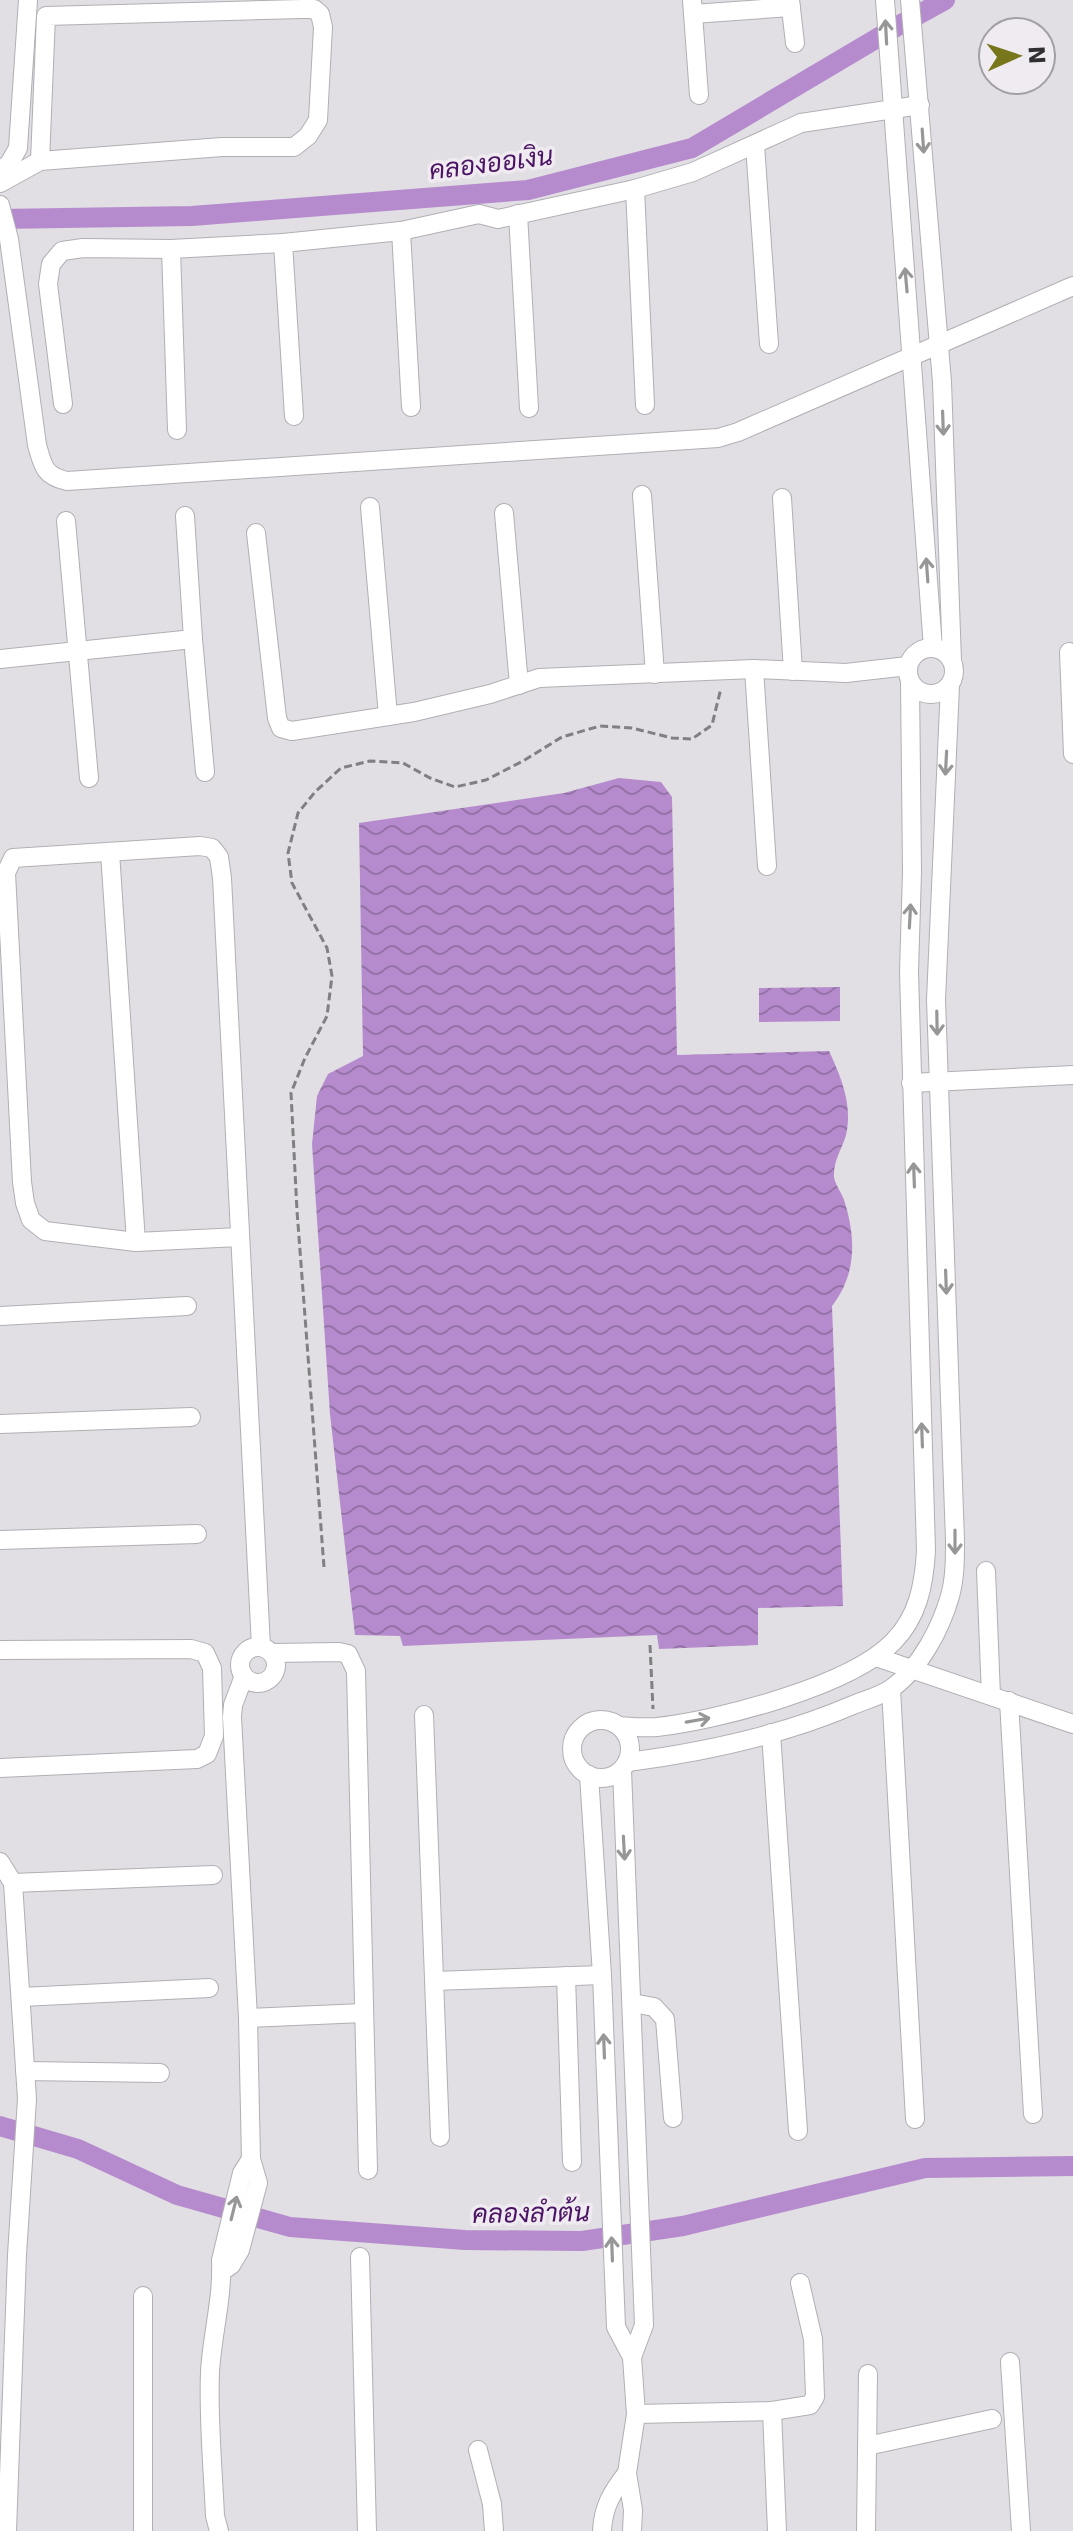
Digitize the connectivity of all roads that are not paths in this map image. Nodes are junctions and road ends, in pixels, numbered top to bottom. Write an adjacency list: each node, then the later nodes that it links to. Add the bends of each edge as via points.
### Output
1 (28, 0): 12 (street, via 18,148)
2 (885, 0): 9 (street, one-way to 2)
3 (910, 0): 8 (street)
4 (791, 4): 5 (street); 6 (street)
5 (692, 7): 7 (street)
6 (795, 43)
7 (699, 95)
8 (920, 105): 9 (street); 22 (street, one-way to 22)
9 (892, 107): 10 (street, via 801,123); 23 (street, one-way to 9)
10 (755, 145): 14 (street, via 693,172); 21 (street)
11 (40, 161): 11 (street, via 294,147 318,120 320,14 302,9 46,16); 13 (street)
12 (0, 170)
13 (0, 183)
14 (635, 189): 16 (street); 25 (street)
15 (0, 205): 23 (street, via 37,445 42,465 53,478 67,481 718,438)
16 (518, 214): 17 (street, via 498,219 479,214); 27 (street)
17 (401, 231): 18 (street); 26 (street)
18 (283, 243): 19 (street); 28 (street)
19 (171, 249): 24 (street, via 83,248 62,251 51,264 48,284); 29 (street)
20 (1073, 286): 22 (street)
21 (769, 344)
22 (939, 345): 23 (street); 42 (street, one-way to 42)
23 (912, 358): 38 (street, one-way to 23)
24 (63, 404)
25 (645, 405)
26 (411, 407)
27 (529, 408)
28 (294, 416)
29 (177, 430)
30 (642, 495): 45 (street)
31 (782, 498): 44 (street)
32 (370, 507): 49 (street)
33 (504, 513): 47 (street)
34 (185, 516): 37 (street)
35 (66, 521): 39 (street)
36 (256, 533): 49 (street, via 281,728 292,731)
37 (193, 639): 39 (street); 51 (street)
38 (933, 648): 42 (street); 46 (street, via 918,652)
39 (79, 651): 41 (street); 52 (street)
40 (1069, 652): 50 (street)
41 (0, 659)
42 (952, 661): 48 (street)
43 (754, 669): 44 (street); 45 (street); 54 (street)
44 (793, 671): 46 (street)
45 (655, 674): 47 (street, via 539,678)
46 (909, 674): 48 (street, via 914,688 929,695); 57 (street, one-way to 46)
47 (519, 685): 49 (street)
48 (950, 685): 56 (street, one-way to 56, via 936,1000)
49 (388, 716)
50 (1073, 754)
51 (205, 772)
52 (89, 778)
53 (110, 852): 58 (street, via 200,846 212,848 219,857); 59 (street); 59 (street, via 13,858 6,873 22,1182 31,1220 45,1231)
54 (767, 866)
55 (1073, 1075): 56 (street)
56 (938, 1081): 57 (street); 62 (street, one-way to 62)
57 (911, 1083): 63 (street, one-way to 57)
58 (239, 1237): 59 (street); 70 (street)
59 (136, 1242)
60 (187, 1306): 61 (street)
61 (0, 1316)
62 (948, 1346): 63 (street); 72 (street, one-way to 72, via 954,1574 942,1620)
63 (919, 1347): 71 (street, one-way to 63, via 904,1629 924,1580)
64 (191, 1417): 65 (street)
65 (0, 1424)
66 (197, 1534): 67 (street)
67 (0, 1540)
68 (986, 1571): 75 (street)
69 (0, 1650): 81 (street, via 205,1653 212,1668 214,1736 207,1754 197,1759)
70 (267, 1650): 73 (street, via 253,1647 242,1656); 73 (street, via 276,1667 269,1679 256,1683); 92 (street, via 348,1654 356,1671)
71 (876, 1657): 72 (street); 78 (street, one-way to 71, via 708,1719 839,1677)
72 (910, 1671): 74 (street); 75 (street)
73 (244, 1676): 93 (street, via 232,1717)
74 (891, 1689): 79 (street); 100 (street)
75 (1000, 1699): 77 (street); 98 (street)
76 (424, 1715): 88 (street)
77 (1073, 1724)
78 (620, 1726): 80 (street, via 630,1749); 82 (street, via 604,1719 579,1729 572,1745 575,1763)
79 (771, 1733): 80 (street); 101 (street)
80 (625, 1766): 82 (street, via 606,1778); 91 (street, one-way to 91)
81 (0, 1768)
82 (589, 1775): 86 (street)
83 (0, 1862): 85 (street)
84 (213, 1875): 85 (street)
85 (13, 1883): 90 (street)
86 (602, 1975): 87 (street); 97 (street, one-way to 86)
87 (566, 1976): 88 (street); 103 (street)
88 (435, 1981): 102 (street)
89 (209, 1988): 90 (street)
90 (21, 1997): 94 (street)
91 (632, 2003): 96 (street); 99 (street, via 654,2007 665,2019)
92 (363, 2013): 93 (street); 104 (street)
93 (248, 2018): 121 (street, via 251,2172 232,2247 221,2260 210,2376)
94 (25, 2071): 95 (street); 116 (street)
95 (160, 2073)
96 (635, 2087): 97 (street); 108 (street, via 644,2325)
97 (606, 2089): 108 (street, one-way to 97, via 616,2327)
98 (1033, 2114)
99 (673, 2118)
100 (915, 2119)
101 (798, 2131)
102 (440, 2137)
103 (572, 2162)
104 (368, 2170)
105 (360, 2257): 122 (street)
106 (800, 2283): 111 (street, via 813,2339 815,2397 806,2407)
107 (143, 2296): 120 (street)
108 (632, 2357): 112 (street)
109 (1010, 2362): 128 (street)
110 (868, 2374): 114 (street)
111 (772, 2411): 112 (street); 126 (street)
112 (636, 2414): 117 (street)
113 (992, 2419): 114 (street)
114 (867, 2446): 127 (street)
115 (478, 2450): 123 (street)
116 (5, 2460): 118 (street)
117 (627, 2473): 124 (street, via 611,2493); 125 (street)
118 (4, 2507): 119 (street)
119 (7, 2531)
120 (143, 2531)
121 (219, 2531)
122 (367, 2531)
123 (494, 2531)
124 (602, 2531)
125 (632, 2531)
126 (777, 2531)
127 (866, 2531)
128 (1021, 2531)

